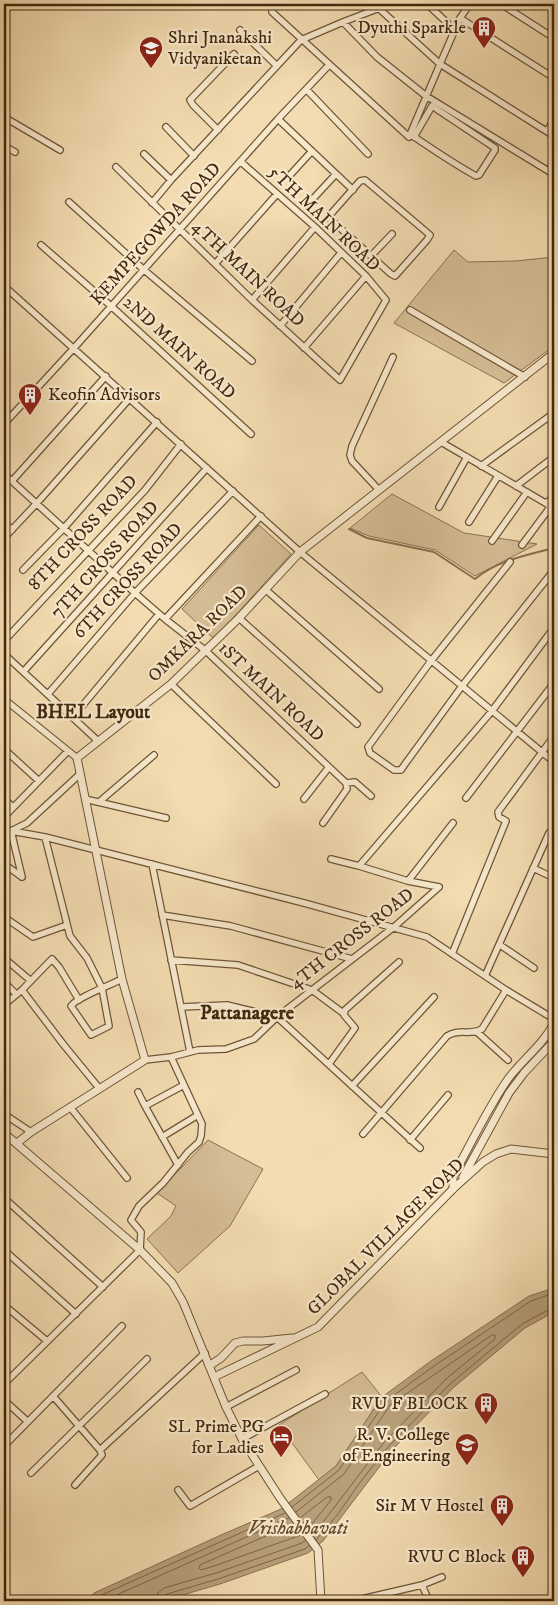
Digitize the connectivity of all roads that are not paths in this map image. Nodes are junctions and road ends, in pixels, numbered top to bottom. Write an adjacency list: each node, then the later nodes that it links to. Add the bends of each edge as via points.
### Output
1 (272, 4): 12 (street, via 272,12)
2 (390, 4): 6 (street)
3 (427, 4): 10 (street)
4 (470, 4): 7 (street)
5 (501, 4): 11 (street)
6 (377, 6): 8 (street); 15 (street)
7 (460, 18): 10 (street); 17 (street)
8 (343, 22): 12 (street); 19 (street, via 377,57)
9 (240, 30): 16 (street)
10 (455, 30): 15 (street)
11 (554, 38)
12 (301, 40): 14 (street); 16 (street)
13 (234, 54): 24 (street, via 190,100)
14 (330, 64): 18 (street, KEMPEGOWDA ROAD); 26 (street, via 409,137)
15 (440, 64): 19 (street); 25 (street)
16 (277, 66): 24 (street)
17 (554, 78)
18 (307, 90): 21 (street, KEMPEGOWDA ROAD); 33 (street)
19 (426, 96): 26 (street); 35 (street, via 550,172)
20 (4, 118): 29 (street)
21 (278, 119): 30 (street); 36 (street, KEMPEGOWDA ROAD)
22 (554, 120): 25 (street)
23 (166, 127): 34 (street)
24 (218, 130): 34 (street)
25 (547, 131): 27 (street)
26 (412, 135): 26 (street, via 476,176 495,150 432,106)
27 (554, 136)
28 (4, 146): 31 (street)
29 (60, 150)
30 (312, 151): 38 (street); 39 (street)
31 (15, 152)
32 (144, 154): 40 (street)
33 (368, 154)
34 (194, 156): 40 (street)
35 (554, 156)
36 (240, 162): 42 (street, 5TH MAIN ROAD); 47 (street, KEMPEGOWDA ROAD)
37 (116, 166): 45 (street, 4TH MAIN ROAD)
38 (291, 174)
39 (336, 174): 41 (street); 44 (street)
40 (171, 180): 45 (street)
41 (353, 190): 51 (street, via 329,218); 51 (street, via 365,180 430,235 395,276)
42 (277, 194): 46 (street, 5TH MAIN ROAD); 52 (street)
43 (68, 202): 53 (street)
44 (310, 202)
45 (152, 203): 47 (street, 4TH MAIN ROAD)
46 (314, 227): 50 (street, 5TH MAIN ROAD); 56 (street)
47 (180, 230): 52 (street, 4TH MAIN ROAD); 53 (street, KEMPEGOWDA ROAD)
48 (392, 234): 51 (street)
49 (41, 245): 57 (street, 2ND MAIN ROAD)
50 (340, 254): 54 (street, 5TH MAIN ROAD); 59 (street)
51 (371, 256)
52 (215, 264): 56 (street, 4TH MAIN ROAD)
53 (143, 269): 57 (street, KEMPEGOWDA ROAD); 64 (street)
54 (366, 276): 61 (street); 67 (street, 5TH MAIN ROAD, via 386,300)
55 (4, 286): 60 (street)
56 (252, 300): 59 (street, 4TH MAIN ROAD)
57 (111, 306): 60 (street, KEMPEGOWDA ROAD); 72 (street, 2ND MAIN ROAD)
58 (410, 310): 66 (street)
59 (280, 326): 61 (street, 4TH MAIN ROAD)
60 (74, 348): 65 (street); 71 (street, KEMPEGOWDA ROAD)
61 (304, 348): 67 (street, 4TH MAIN ROAD)
62 (554, 353): 66 (street, OMKARA ROAD)
63 (393, 358): 83 (street, via 350,455)
64 (252, 362)
65 (106, 376): 68 (street); 81 (street)
66 (525, 377): 73 (street, OMKARA ROAD)
67 (340, 380)
68 (130, 398): 70 (street); 87 (street)
69 (554, 413): 77 (street)
70 (157, 422): 74 (street); 93 (street)
71 (4, 424)
72 (251, 434)
73 (441, 442): 75 (street); 83 (street, OMKARA ROAD)
74 (181, 444): 78 (street); 98 (street, 8TH CROSS ROAD, via 144,490)
75 (467, 457): 77 (street); 88 (street)
76 (554, 457): 82 (street)
77 (481, 466): 80 (street)
78 (207, 468): 84 (street); 103 (street, 7TH CROSS ROAD)
79 (4, 474): 81 (street, 1ST MAIN ROAD)
80 (498, 476): 82 (street); 92 (street)
81 (12, 481): 87 (street, 1ST MAIN ROAD)
82 (516, 486): 85 (street)
83 (379, 490): 99 (street, OMKARA ROAD)
84 (233, 491): 90 (street); 105 (street, 6TH CROSS ROAD)
85 (527, 492): 89 (street); 96 (street)
86 (554, 497): 89 (street)
87 (37, 504): 93 (street, 1ST MAIN ROAD); 94 (street)
88 (439, 506)
89 (550, 506): 97 (street)
90 (260, 516): 99 (street); 108 (street)
91 (4, 522): 94 (street)
92 (469, 522)
93 (64, 528): 98 (street, 1ST MAIN ROAD); 101 (street)
94 (12, 530): 95 (street)
95 (4, 538)
96 (492, 541)
97 (522, 545)
98 (88, 549): 103 (street, 1ST MAIN ROAD); 110 (street, 8TH CROSS ROAD)
99 (300, 552): 104 (street, OMKARA ROAD); 113 (street)
100 (510, 562): 113 (street)
101 (23, 570)
102 (554, 570): 117 (street)
103 (114, 573): 105 (street, 1ST MAIN ROAD); 114 (street, 7TH CROSS ROAD)
104 (265, 589): 107 (street, OMKARA ROAD); 118 (street)
105 (135, 593): 106 (street, 1ST MAIN ROAD); 119 (street, 6TH CROSS ROAD)
106 (159, 614): 108 (street, 1ST MAIN ROAD); 122 (street)
107 (239, 618): 111 (street, OMKARA ROAD); 123 (street)
108 (165, 619): 111 (street, 1ST MAIN ROAD)
109 (553, 629): 121 (street)
110 (4, 641)
111 (206, 651): 116 (street, OMKARA ROAD); 133 (street, 1ST MAIN ROAD)
112 (4, 654): 114 (street)
113 (431, 661): 117 (street); 117 (street, via 368,747 370,753 394,770 401,770)
114 (24, 672): 119 (street)
115 (554, 683): 124 (street)
116 (170, 684): 126 (street, OMKARA ROAD); 137 (street)
117 (462, 686): 121 (street)
118 (379, 688)
119 (48, 694): 122 (street)
120 (4, 699): 128 (street)
121 (492, 711): 124 (street); 157 (street)
122 (73, 717): 126 (street)
123 (356, 724)
124 (518, 732): 129 (street); 139 (street)
125 (554, 736): 129 (street)
126 (98, 740): 131 (street, OMKARA ROAD)
127 (4, 749): 135 (street)
128 (68, 751): 131 (street); 135 (street)
129 (542, 752): 132 (street); 166 (street, via 498,812 499,817 506,821)
130 (154, 755): 143 (street)
131 (77, 758): 134 (street)
132 (554, 762)
133 (329, 767): 136 (street, 1ST MAIN ROAD); 141 (street)
134 (80, 774): 142 (street); 150 (street, via 26,823)
135 (39, 781): 144 (street)
136 (346, 783): 138 (street, via 355,782); 147 (street, via 347,789)
137 (276, 784)
138 (372, 796)
139 (466, 798)
140 (4, 799): 144 (street)
141 (304, 799)
142 (86, 800): 143 (street); 153 (street)
143 (99, 802): 146 (street)
144 (14, 807): 145 (street)
145 (4, 817)
146 (166, 818)
147 (323, 823)
148 (453, 823): 160 (street)
149 (4, 828): 150 (street)
150 (11, 831): 151 (street); 155 (street, via 22,877)
151 (45, 837): 153 (street); 163 (street)
152 (554, 841): 158 (street, via 548,835)
153 (96, 850): 156 (street); 174 (street)
154 (331, 859): 157 (street)
155 (4, 864)
156 (152, 864): 161 (street); 164 (street)
157 (359, 866): 160 (street)
158 (533, 868): 159 (street); 165 (street)
159 (554, 878)
160 (408, 881): 164 (street, 4TH CROSS ROAD, via 439,887)
161 (162, 915): 168 (street, via 231,926); 169 (street)
162 (4, 917): 163 (street, via 33,937)
163 (67, 925): 176 (street, via 70,936 87,958)
164 (394, 927): 166 (street, via 426,937); 168 (street, 4TH CROSS ROAD)
165 (500, 945): 171 (street); 172 (street)
166 (452, 954): 172 (street)
167 (4, 958): 173 (street)
168 (352, 959): 178 (street, 4TH CROSS ROAD)
169 (171, 960): 178 (street, via 238,965); 184 (street)
170 (399, 962): 185 (street)
171 (534, 968)
172 (486, 976): 179 (street)
173 (31, 980): 177 (street); 182 (street, via 52,959)
174 (122, 980): 176 (street); 193 (street)
175 (4, 982): 180 (street)
176 (102, 988): 182 (street); 182 (street, via 109,1026 92,1035 72,1009 72,1003)
177 (22, 990): 180 (street); 198 (street)
178 (312, 990): 185 (street); 187 (street, 4TH CROSS ROAD)
179 (506, 990): 186 (street); 189 (street, via 486,1024)
180 (16, 994): 183 (street)
181 (434, 998): 197 (street)
182 (78, 1000)
183 (4, 1005)
184 (181, 1006): 187 (street, via 227,1005); 191 (street)
185 (343, 1013): 195 (street, via 355,1028)
186 (549, 1016)
187 (277, 1017): 191 (street, 4TH CROSS ROAD, via 254,1039 226,1049); 195 (street)
188 (554, 1023): 217 (street, via 546,1038 502,1088 453,1176)
189 (476, 1032): 194 (street); 203 (street, via 454,1032 446,1036)
190 (554, 1041): 216 (street, via 510,1093)
191 (190, 1052): 192 (street, 4TH CROSS ROAD)
192 (171, 1057): 193 (street, 4TH CROSS ROAD); 196 (street)
193 (145, 1060): 198 (street)
194 (508, 1060)
195 (328, 1064): 197 (street)
196 (184, 1085): 201 (street); 205 (street)
197 (352, 1086): 203 (street)
198 (99, 1088): 202 (street)
199 (138, 1092): 201 (street)
200 (448, 1096): 210 (street)
201 (145, 1106): 209 (street)
202 (70, 1107): 206 (street); 215 (street)
203 (381, 1112): 208 (street); 210 (street)
204 (4, 1114): 206 (street)
205 (198, 1115): 209 (street); 214 (street, via 202,1124 199,1142)
206 (30, 1132): 211 (street)
207 (4, 1133): 211 (street)
208 (363, 1134)
209 (162, 1137): 214 (street)
210 (410, 1140): 212 (street)
211 (17, 1143): 220 (street)
212 (420, 1148)
213 (554, 1154): 216 (street, GLOBAL VILLAGE ROAD, via 511,1149 490,1158)
214 (178, 1165): 220 (street, via 139,1206 131,1220 141,1232)
215 (127, 1178)
216 (461, 1181): 217 (street, GLOBAL VILLAGE ROAD)
217 (453, 1189): 225 (street, GLOBAL VILLAGE ROAD, via 318,1328)
218 (4, 1198): 221 (street)
219 (4, 1250): 223 (street)
220 (140, 1250): 221 (street); 227 (street, via 180,1296)
221 (103, 1287): 223 (street)
222 (4, 1305): 226 (street)
223 (76, 1314): 226 (street)
224 (122, 1326): 234 (street)
225 (298, 1338): 229 (street, via 235,1343); 231 (street, GLOBAL VILLAGE ROAD)
226 (47, 1341): 232 (street)
227 (204, 1353): 229 (street); 241 (street)
228 (148, 1359): 238 (street)
229 (210, 1366): 231 (street)
230 (296, 1370): 236 (street)
231 (214, 1377): 236 (street)
232 (4, 1384)
233 (325, 1394): 239 (street)
234 (53, 1396): 237 (street); 238 (street)
235 (4, 1400): 237 (street)
236 (226, 1407): 239 (street)
237 (27, 1421): 240 (street)
238 (78, 1425): 241 (street); 243 (street)
239 (242, 1438): 242 (street)
240 (4, 1444)
241 (100, 1450): 244 (street, via 102,1455)
242 (259, 1466): 245 (street, via 190,1506); 249 (street, via 318,1550)
243 (31, 1473)
244 (75, 1485)
245 (178, 1490)
246 (442, 1577): 247 (street)
247 (422, 1584): 248 (street); 251 (street)
248 (375, 1599): 250 (street)
249 (321, 1601)
250 (353, 1601)
251 (428, 1601)

